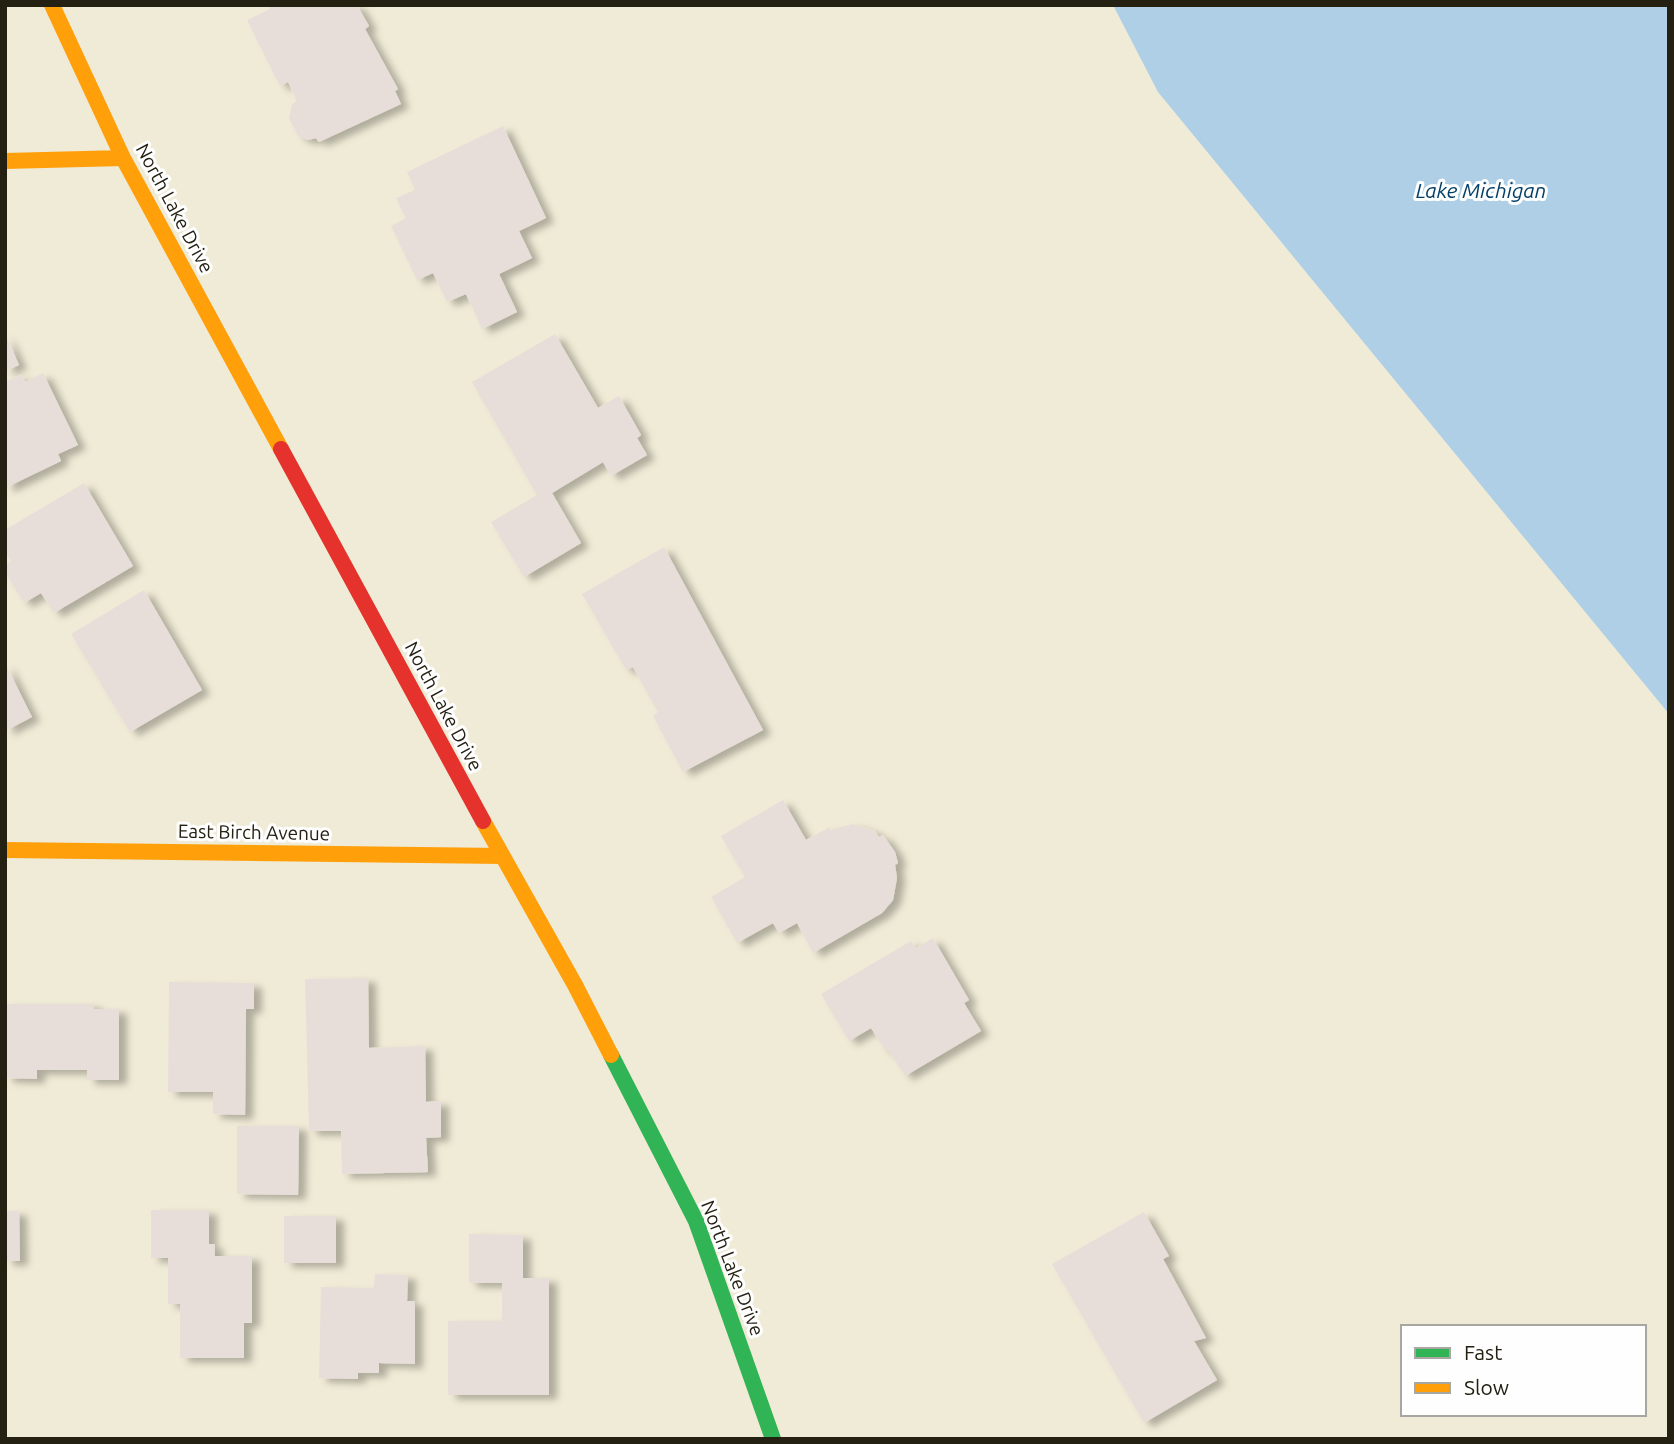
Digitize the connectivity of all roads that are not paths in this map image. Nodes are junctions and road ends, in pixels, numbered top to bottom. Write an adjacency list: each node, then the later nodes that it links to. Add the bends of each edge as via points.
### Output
1 (52, 5): 2 (main road, North Lake Drive)
2 (124, 158): 3 (main road); 5 (main road, North Lake Drive)
3 (5, 161)
4 (5, 850): 5 (main road, East Birch Avenue)
5 (502, 856): 6 (main road, North Lake Drive, via 575,985 696,1221)
6 (772, 1439)

